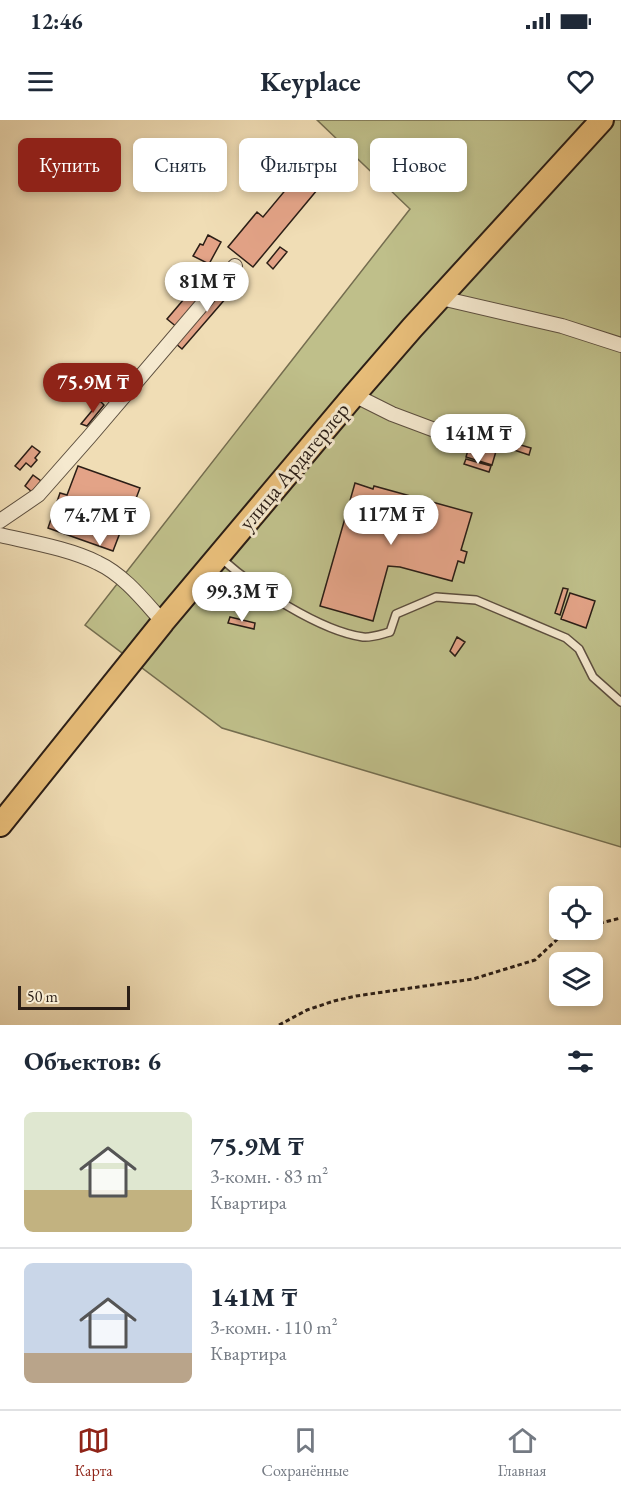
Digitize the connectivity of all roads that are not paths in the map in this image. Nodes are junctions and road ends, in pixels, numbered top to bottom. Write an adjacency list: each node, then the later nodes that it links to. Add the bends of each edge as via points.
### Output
1 (602, 120): 3 (main road, улица Ардагерлер)
2 (235, 266): 7 (street, via 38,495)
3 (441, 298): 4 (street, via 562,326); 5 (main road, улица Ардагерлер)
4 (621, 345)
5 (354, 395): 6 (street); 9 (main road, улица Ардагерлер)
6 (456, 438)
7 (0, 521)
8 (0, 535): 10 (street, via 99,563 130,586)
9 (218, 556): 10 (main road, улица Ардагерлер); 11 (lane, via 288,606 326,627 364,638 390,632 396,614 436,597 476,600 566,638 579,649 593,677)
10 (163, 622): 12 (main road, улица Ардагерлер)
11 (621, 702)
12 (0, 825)

